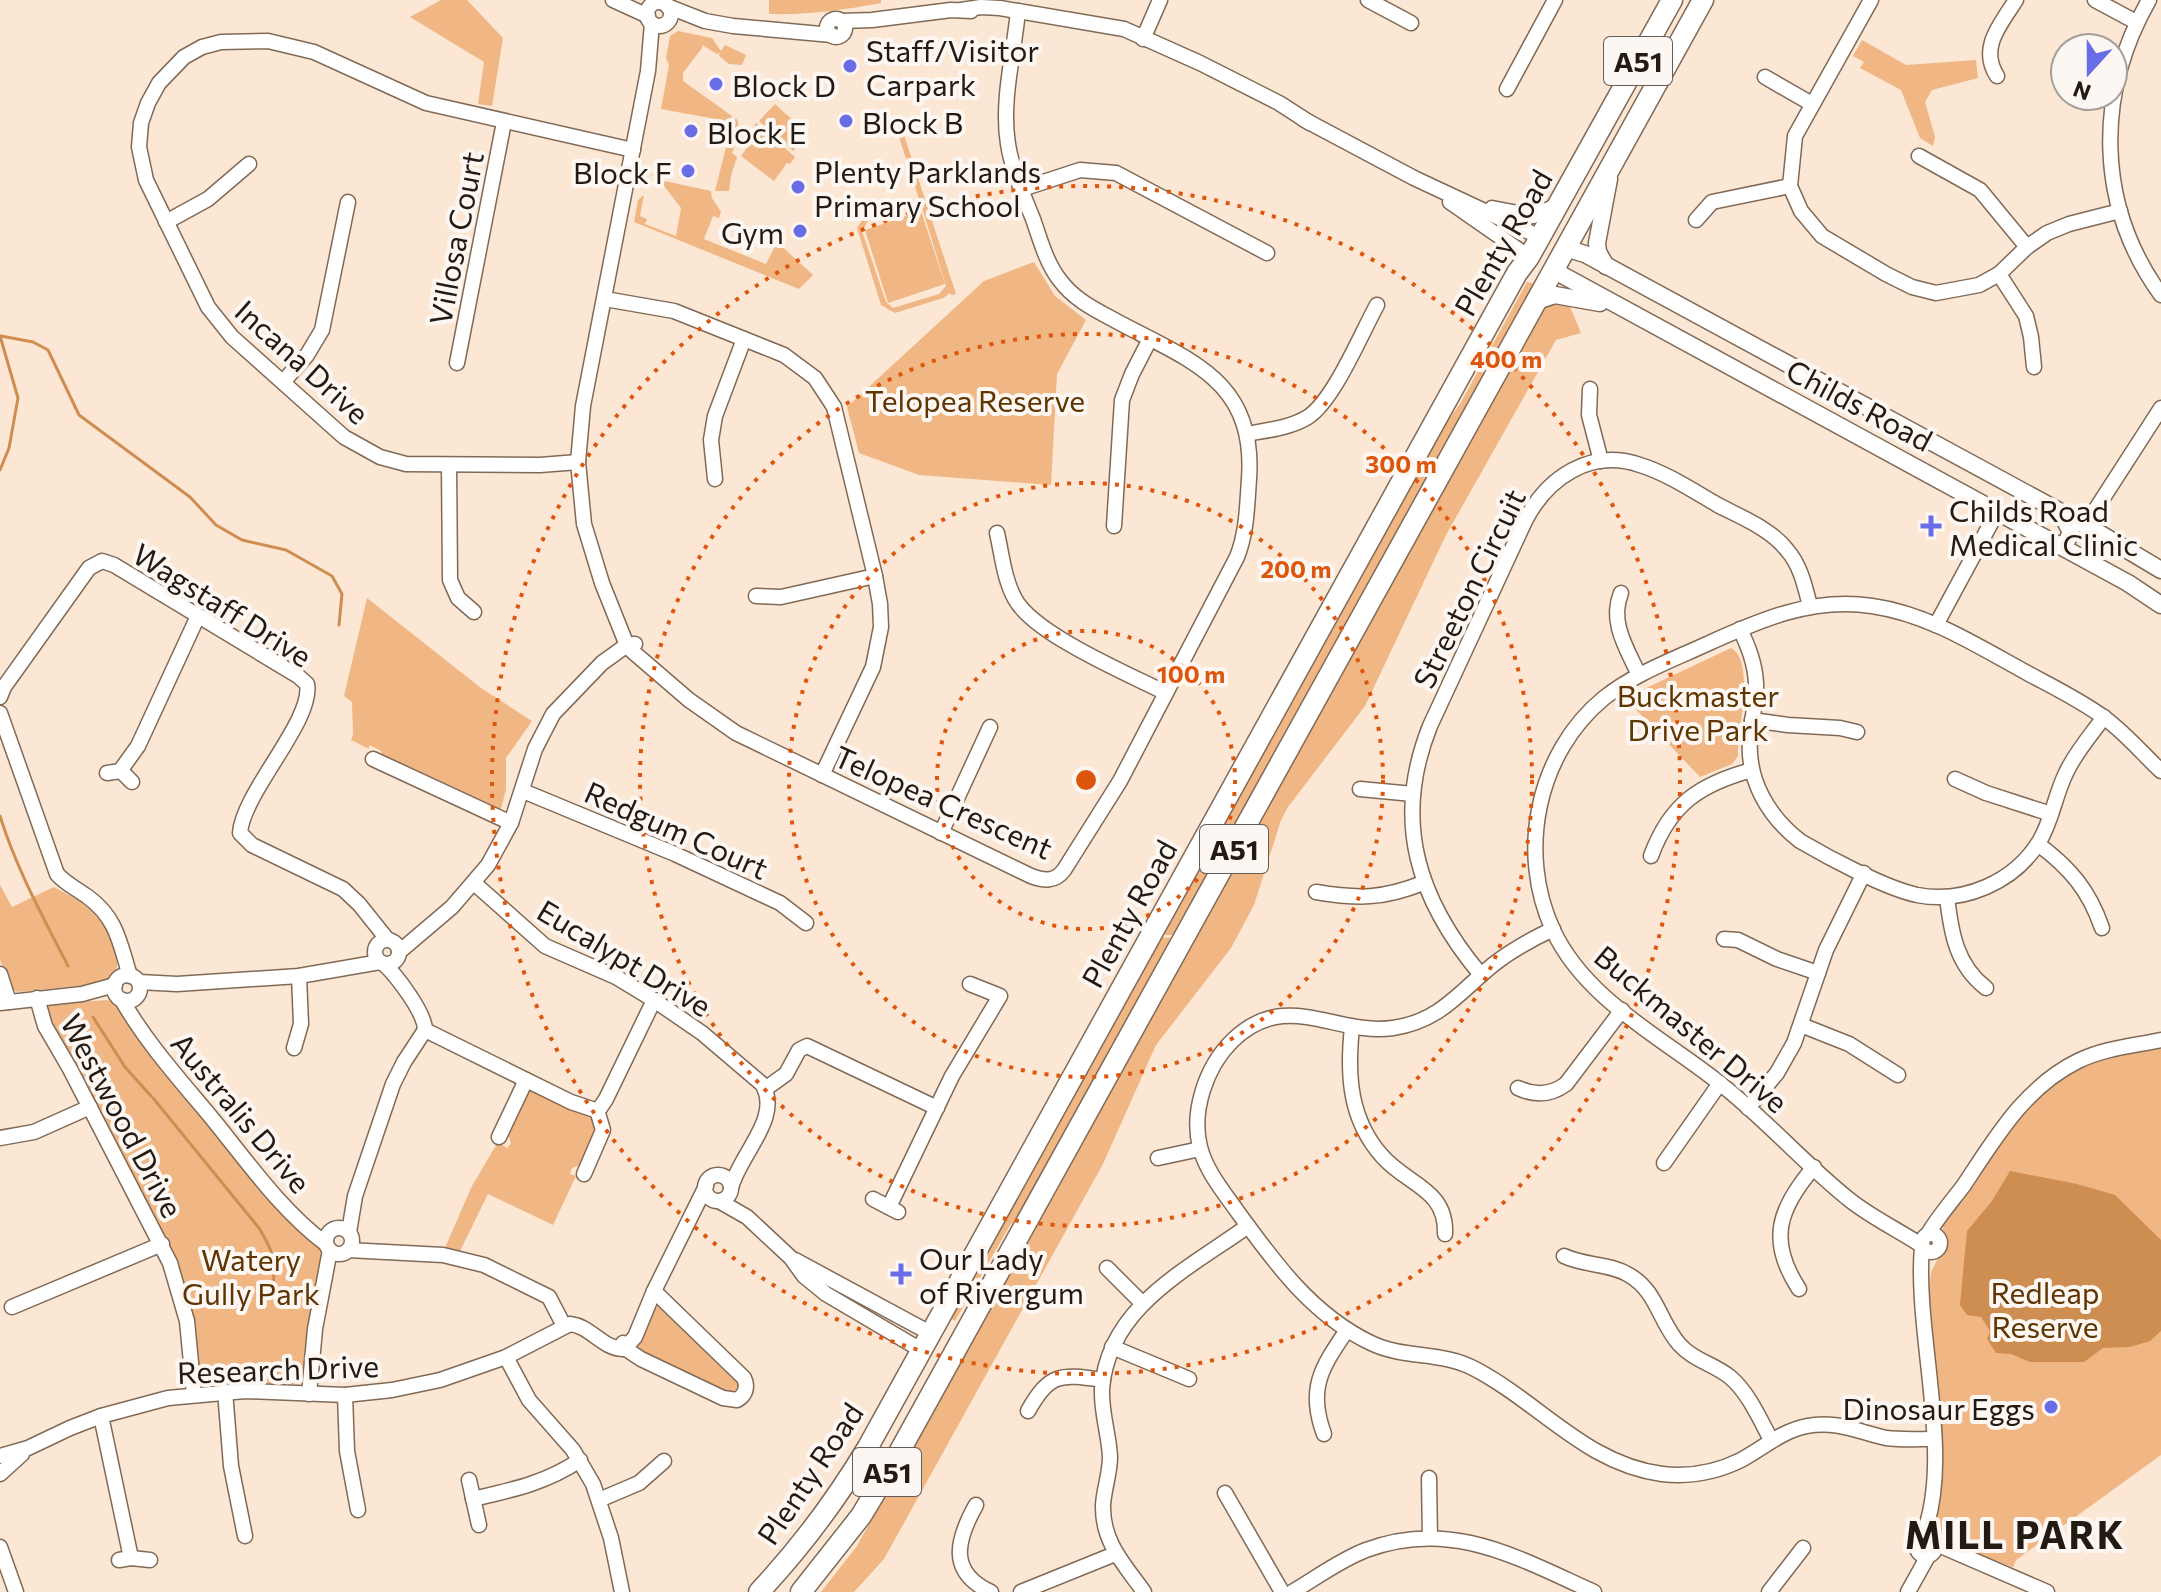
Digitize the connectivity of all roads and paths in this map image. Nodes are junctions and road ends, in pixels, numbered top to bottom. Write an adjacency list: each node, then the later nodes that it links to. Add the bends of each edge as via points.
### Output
1 (615, 0): 13 (street)
2 (1368, 0): 15 (street)
3 (1555, 0): 19 (street)
4 (1672, 0): 31 (highway, Plenty Road / A51)
5 (1703, 0): 24 (highway, Plenty Road / A51)
6 (1871, 0): 20 (street)
7 (2016, 0): 17 (street, via 1989,50)
8 (2095, 0): 14 (street)
9 (2149, 0): 14 (street)
10 (1159, 3): 16 (street)
11 (956, 6): 12 (street); 13 (street, via 805,32)
12 (1014, 11): 16 (street, via 1094,24); 28 (street, Telopea Crescent, via 1006,132)
13 (658, 16): 22 (street, Telopea Crescent)
14 (2136, 22): 32 (street, via 2120,62 2111,107 2110,161)
15 (1411, 23)
16 (1144, 39): 26 (street, via 1279,103)
17 (1997, 76)
18 (1765, 77): 20 (street)
19 (1507, 89)
20 (1812, 104): 27 (street, via 1795,136)
21 (504, 122): 22 (street, Incana Drive); 34 (street, Incana Drive, via 415,99 304,48 252,40 212,44 175,64 144,113 140,157); 51 (street, Villosa Court)
22 (634, 147): 45 (street, Telopea Crescent)
23 (1919, 156): 36 (street, via 1980,190)
24 (1613, 161): 37 (highway, Plenty Road / A51); 40 (main road, via 1597,243)
25 (249, 164): 34 (street, via 208,199)
26 (1414, 178): 30 (street); 39 (street)
27 (1790, 186): 33 (street, via 1712,202); 42 (street, via 1801,211 1822,236 1912,287 1936,293 1959,290)
28 (1022, 189): 38 (street, via 1080,170 1116,173); 50 (street, Telopea Crescent, via 1061,282 1083,303)
29 (348, 202): 53 (street, via 322,330)
30 (1472, 204): 31 (street, via 1533,216); 35 (street)
31 (1557, 206): 35 (highway, Plenty Road / A51)
32 (2120, 211): 36 (street, via 2057,228); 44 (street, via 2135,252)
33 (1696, 220)
34 (166, 222): 53 (street, Incana Drive, via 215,318)
35 (1540, 237): 37 (highway, Childs Road); 39 (highway, Plenty Road / A51)
36 (2027, 247): 42 (street)
37 (1565, 248): 40 (main road, Childs Road); 41 (highway, Plenty Road / A51)
38 (1267, 253)
39 (1529, 257): 41 (highway, Childs Road); 164 (highway, Plenty Road / A51)
40 (1606, 266): 43 (main road, Childs Road)
41 (1553, 270): 46 (highway, Plenty Road / A51); 48 (main road, Childs Road)
42 (1999, 274): 52 (street, via 2026,316)
43 (1651, 291): 48 (main road, via 1637,297); 61 (main road, Childs Road)
44 (2161, 295)
45 (605, 299): 49 (street, via 674,311); 59 (street, Telopea Crescent, via 583,406)
46 (1537, 301): 48 (main road, via 1565,295); 167 (highway, Plenty Road / A51)
47 (1377, 305): 56 (street, via 1318,408 1297,422)
48 (1633, 313): 62 (main road, Childs Road)
49 (744, 339): 60 (street, via 715,416); 69 (street, via 800,365 829,398)
50 (1150, 339): 56 (street, Telopea Crescent, via 1221,385 1240,412); 64 (street, via 1122,400)
51 (457, 363)
52 (2034, 367)
53 (283, 382): 58 (street, Incana Drive, via 368,452 406,464)
54 (1590, 389): 57 (street, via 1589,415)
55 (2161, 408): 65 (street)
56 (1247, 434): 80 (street, Telopea Crescent, via 1250,472 1242,542)
57 (1601, 461): 73 (street, Streeton Circuit, via 1648,468 1772,536 1790,552); 95 (street, Streeton Circuit, via 1562,475 1532,507 1430,726)
58 (449, 465): 59 (street, Incana Drive); 74 (street, via 450,580 458,598)
59 (578, 465): 78 (street, Telopea Crescent, via 589,545 611,604 629,628)
60 (715, 479)
61 (2034, 498): 62 (main road, via 2012,501); 63 (main road, Childs Road)
62 (1997, 512): 67 (main road, Childs Road); 76 (street)
63 (2061, 513): 65 (main road, Childs Road); 67 (main road, via 2071,532)
64 (1114, 526)
65 (2090, 528): 67 (main road); 68 (main road, Childs Road)
66 (997, 533): 80 (street, via 1009,584 1027,617)
67 (2069, 551): 72 (main road, Childs Road)
68 (2161, 570)
69 (875, 576): 71 (street, via 781,597); 90 (street, via 881,616 876,658)
70 (1621, 593): 79 (street, via 1616,618)
71 (756, 596)
72 (2161, 605)
73 (1810, 606): 76 (street, Buckmaster Drive, via 1872,606); 77 (street, Buckmaster Drive)
74 (474, 612)
75 (198, 616): 81 (street, Wagstaff Drive, via 114,565 98,562); 92 (street, via 135,751 113,772); 110 (street, Wagstaff Drive, via 308,687 292,730 243,821 242,836 343,889 373,923)
76 (1936, 625): 83 (street, Buckmaster Drive)
77 (1740, 629): 79 (street, Buckmaster Drive); 84 (street, via 1755,672)
78 (632, 647): 90 (street, Telopea Crescent, via 652,656 689,700 736,733); 94 (street, via 602,663 546,726)
79 (1639, 675): 108 (street, Buckmaster Drive, via 1579,724 1545,785 1535,852 1539,889)
80 (1166, 693): 98 (street, Telopea Crescent, via 1115,789 1057,878 1037,879)
81 (0, 697)
82 (0, 713): 117 (street, via 57,874 108,916 120,936)
83 (2104, 717): 89 (street, Buckmaster Drive); 96 (street, via 2066,771)
84 (1752, 720): 86 (street); 88 (street)
85 (991, 728): 98 (street)
86 (1857, 732)
87 (373, 759): 97 (street)
88 (1752, 770): 100 (street, via 1702,788 1680,806 1662,828); 101 (street, via 1768,808 1787,830)
89 (2161, 771)
90 (822, 775): 98 (street, Telopea Crescent)
91 (1955, 779): 96 (street)
92 (132, 782)
93 (1360, 789): 95 (street)
94 (523, 791): 97 (street); 106 (street, Redgum Court, via 675,854 780,903)
95 (1413, 794): 103 (street, Streeton Circuit, via 1413,838)
96 (2051, 814): 99 (street)
97 (511, 823): 102 (street)
98 (941, 833)
99 (2038, 844): 105 (street, via 1997,882); 107 (street, via 2084,886)
100 (1651, 856)
101 (1864, 873): 105 (street, via 1908,892); 111 (street)
102 (474, 883): 110 (street, via 424,931); 121 (street, Eucalypt Drive, via 545,946)
103 (1423, 883): 104 (street, via 1376,897); 113 (street, Streeton Circuit, via 1449,935)
104 (1316, 892)
105 (1947, 897): 116 (street, via 1961,958)
106 (806, 923)
107 (2102, 928)
108 (1553, 929): 113 (street); 123 (street, Buckmaster Drive, via 1580,973)
109 (1724, 939): 111 (street)
110 (387, 952): 114 (street); 126 (street)
111 (1818, 973): 124 (street)
112 (0, 975): 122 (street)
113 (1481, 975): 125 (street, via 1455,1001 1427,1018 1395,1028)
114 (299, 976): 117 (street); 128 (street, via 301,1024)
115 (970, 984): 118 (street)
116 (1986, 988)
117 (127, 989): 120 (street); 153 (street, Australis Drive, via 140,1029 275,1194 306,1227)
118 (1000, 996): 119 (street); 135 (street)
119 (1016, 997)
120 (37, 998): 122 (street); 134 (street, Westwood Drive, via 45,1026)
121 (654, 1000): 133 (street, Eucalypt Drive, via 702,1033); 137 (street)
122 (3, 1003)
123 (1622, 1010): 131 (street, Buckmaster Drive); 132 (street, via 1559,1090 1542,1094)
124 (1801, 1025): 129 (street, via 1849,1044); 136 (street, via 1777,1073)
125 (1352, 1027): 140 (street, via 1293,1015 1242,1033 1216,1062 1203,1091 1197,1115); 152 (street, via 1349,1074 1358,1116 1382,1156 1439,1204)
126 (425, 1030): 130 (street); 153 (street, via 396,1076)
127 (2158, 1041): 154 (street, via 2100,1052 2042,1084 2005,1124)
128 (294, 1049)
129 (1898, 1075)
130 (526, 1080): 137 (street); 139 (street)
131 (1720, 1083): 136 (street, Buckmaster Drive); 143 (street)
132 (1518, 1088)
133 (765, 1089): 135 (street, via 786,1074 807,1046); 141 (street, via 767,1113)
134 (90, 1107): 138 (street, via 34,1132); 155 (street, Westwood Drive)
135 (937, 1108): 149 (street, via 894,1210)
136 (1748, 1108): 144 (street, Buckmaster Drive)
137 (597, 1110): 145 (street, via 603,1130)
138 (0, 1138)
139 (499, 1139)
140 (1200, 1149): 142 (street); 151 (street)
141 (745, 1156): 146 (street); 148 (street)
142 (1158, 1158)
143 (1664, 1163)
144 (1814, 1167): 154 (street, Buckmaster Drive, via 1853,1203); 158 (street, via 1792,1195 1780,1230 1785,1264)
145 (582, 1174)
146 (719, 1176): 147 (street); 148 (street, via 726,1178)
147 (706, 1186): 148 (street, via 706,1193); 150 (street)
148 (724, 1195): 150 (street); 164 (street, via 838,1303)
149 (873, 1199)
150 (690, 1216): 159 (street)
151 (1248, 1226): 160 (street); 163 (street, via 1300,1291)
152 (1445, 1234)
153 (339, 1241): 162 (street, via 376,1251 475,1262 546,1294); 173 (street, via 315,1329)
154 (1928, 1242): 178 (street, via 1921,1291)
155 (162, 1244): 161 (street); 172 (street, Westwood Drive, via 183,1300)
156 (1564, 1256): 179 (street, via 1619,1270 1642,1284 1679,1344 1738,1385)
157 (1107, 1268): 160 (street)
158 (1799, 1289)
159 (654, 1291): 165 (street); 165 (street, via 736,1369 746,1392 737,1400 728,1399 641,1359)
160 (1142, 1303): 166 (street)
161 (12, 1307)
162 (562, 1321): 165 (street, via 614,1348); 168 (street, Research Drive)
163 (1347, 1330): 177 (street, via 1319,1378 1317,1412); 179 (street, via 1384,1348 1473,1367 1594,1451 1648,1471 1715,1470)
164 (926, 1341): 167 (highway); 202 (highway, Plenty Road / A51, via 840,1493)
165 (624, 1343)
166 (1112, 1347): 169 (street); 170 (street)
167 (952, 1355): 203 (highway, Plenty Road / A51, via 861,1516)
168 (506, 1357): 174 (street, Research Drive, via 440,1380); 182 (street, via 529,1400)
169 (1189, 1379)
170 (1103, 1380): 175 (street, via 1055,1378); 198 (street, via 1110,1458 1104,1517)
171 (225, 1391): 172 (street, Research Drive); 173 (street, Research Drive); 193 (street, via 231,1466)
172 (194, 1394): 176 (street, Research Drive)
173 (309, 1394): 174 (street, Research Drive)
174 (345, 1395): 191 (street, via 347,1451)
175 (1028, 1411)
176 (101, 1416): 180 (street, Research Drive); 199 (street, via 125,1559)
177 (1324, 1434)
178 (1934, 1439): 179 (street, via 1889,1438 1832,1424 1796,1429); 197 (street)
179 (1771, 1440)
180 (28, 1448): 181 (street, Research Drive); 184 (street, Research Drive)
181 (0, 1456)
182 (580, 1460): 188 (street, via 530,1486); 189 (street)
183 (666, 1461): 189 (street, via 639,1483)
184 (0, 1474)
185 (1429, 1478): 194 (street)
186 (469, 1480): 188 (street)
187 (1225, 1493): 207 (street)
188 (473, 1499): 192 (street)
189 (599, 1500): 201 (street)
190 (976, 1505): 204 (street, via 961,1532 960,1556 970,1577)
191 (358, 1510)
192 (479, 1525)
193 (245, 1536)
194 (1430, 1538): 208 (street, via 1368,1550); 209 (street, via 1483,1545)
195 (0, 1547): 200 (street)
196 (1803, 1548): 210 (street)
197 (1928, 1548): 211 (street); 212 (street, via 2006,1572)
198 (1115, 1554): 205 (street); 206 (street)
199 (150, 1560)
200 (16, 1592)
201 (622, 1592)
202 (759, 1592)
203 (801, 1592)
204 (991, 1592)
205 (1021, 1592)
206 (1144, 1592)
207 (1282, 1592)
208 (1292, 1592)
209 (1594, 1592)
210 (1769, 1592)
211 (1908, 1592)
212 (2047, 1592)

